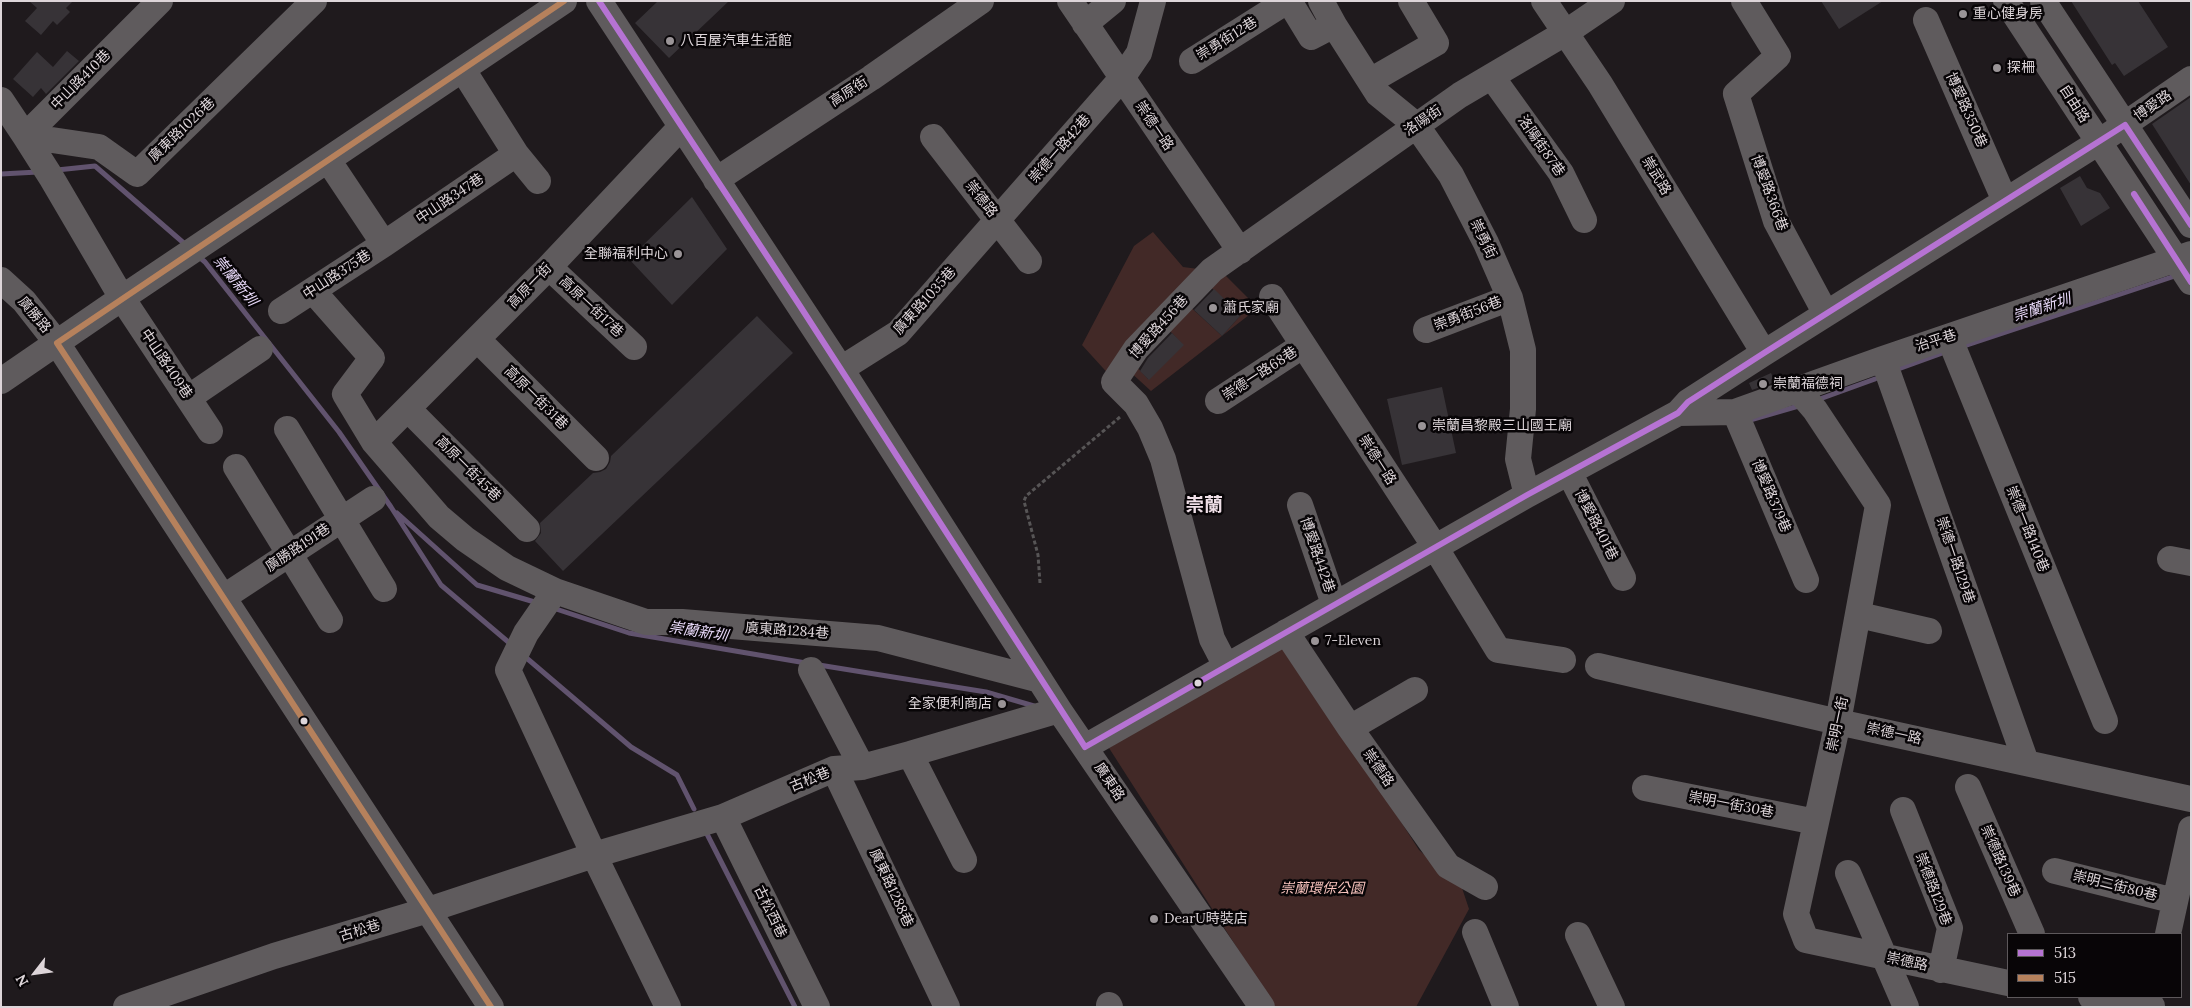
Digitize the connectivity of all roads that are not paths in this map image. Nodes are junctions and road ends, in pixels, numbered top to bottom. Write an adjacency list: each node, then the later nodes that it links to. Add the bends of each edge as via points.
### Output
1 (160, 1): 31 (street, 中山路410巷)
2 (314, 1): 31 (street, 廣東路1026巷, via 137,174 99,147)
3 (564, 1): 22 (street)
4 (599, 1): 30 (street, 廣東路)
5 (982, 1): 36 (street, 高原街)
6 (1070, 1): 18 (street, 崇德一路)
7 (1113, 1): 18 (street)
8 (1153, 1): 24 (street, 崇德一路42巷, via 1139,53)
9 (1288, 1): 19 (street, via 1312,37); 21 (street, 崇勇街12巷)
10 (1322, 1): 19 (street, 崇勇街)
11 (1411, 1): 26 (street, via 1436,43)
12 (1544, 1): 20 (street, 崇武路)
13 (1612, 1): 20 (street, 洛陽街)
14 (1744, 1): 53 (street, 博愛路366巷, via 1778,56 1736,94 1776,221)
15 (2006, 1): 33 (street, 自由路)
16 (2043, 1): 29 (street)
17 (1926, 20): 38 (street, 博愛路350巷)
18 (1085, 24): 24 (street, 崇德一路)
19 (1334, 25): 26 (street, 崇勇街)
20 (1565, 33): 23 (street, 洛陽街); 61 (street, 崇武路, via 1600,84)
21 (1192, 61)
22 (462, 70): 34 (street); 35 (street)
23 (1492, 77): 28 (street, 洛陽街); 40 (street, 洛陽街87巷, via 1561,173)
24 (1122, 78): 39 (street, 崇德一路42巷); 43 (street, 崇德一路)
25 (2191, 80): 29 (street, 博愛路)
26 (1370, 81): 28 (street, 崇勇街, via 1378,94)
27 (1, 100): 31 (street)
28 (1416, 125): 43 (street, 洛陽街); 51 (street, 崇勇街, via 1451,175)
29 (2125, 125): 33 (street, 博愛路); 41 (street)
30 (681, 126): 36 (street, 廣東路); 46 (street, 高原一街)
31 (25, 136): 50 (street)
32 (933, 137): 39 (street, 崇德路)
33 (2099, 142): 38 (street, 博愛路); 45 (street, 自由路)
34 (516, 154): 37 (street); 42 (street, 中山路347巷)
35 (328, 160): 42 (street, 中山路375巷); 50 (street)
36 (716, 180): 63 (street, 廣東路)
37 (538, 181)
38 (2005, 201): 53 (street, 博愛路)
39 (998, 220): 44 (street, 崇德路); 63 (street, 廣東路1035巷, via 898,333)
40 (1584, 220)
41 (2191, 225)
42 (384, 244): 48 (street, 中山路375巷)
43 (1240, 251): 95 (street, 博愛路456巷, via 1212,270 1136,349 1114,382 1136,404 1163,459 1212,639)
44 (1029, 261)
45 (2185, 265): 57 (street, 治平巷)
46 (549, 267): 55 (street, 高原一街); 59 (street, 高原一街17巷)
47 (1, 280): 56 (street, 廣勝路, via 24,301)
48 (312, 291): 52 (street, 中山路375巷); 73 (street, 廣東路1284巷, via 372,358 345,394)
49 (1272, 297): 58 (street, 崇德一路)
50 (122, 298): 56 (street); 65 (street, 中山路409巷)
51 (1510, 298): 54 (street, 崇勇街56巷); 77 (street, 崇勇街, via 1523,350 1523,409 1518,459)
52 (280, 311)
53 (1826, 314): 61 (street, 博愛路)
54 (1426, 330)
55 (477, 339): 68 (street, 高原一街); 74 (street, 高原一街31巷)
56 (58, 343): 64 (street); 88 (street, 廣勝路)
57 (1952, 345): 62 (street, 治平巷); 101 (street, 崇德一路140巷)
58 (1302, 346): 67 (street, 崇德一路68巷); 82 (street, 崇德一路)
59 (634, 347)
60 (260, 349): 65 (street)
61 (1764, 353): 70 (street, 博愛路, via 1688,402)
62 (1882, 359): 66 (street, 治平巷); 106 (street, 崇德一路129巷)
63 (841, 369): 98 (street, 廣東路)
64 (1, 381)
65 (188, 398): 72 (street, 中山路409巷)
66 (1805, 398): 69 (street, 治平巷); 90 (street, 崇明一街, via 1878,505)
67 (1218, 401)
68 (408, 409): 73 (street, 高原一街); 81 (street, 高原一街45巷)
69 (1735, 412): 70 (street, 治平巷); 85 (street, 博愛路379巷)
70 (1678, 413): 76 (street, 博愛路)
71 (287, 429): 80 (street)
72 (210, 431)
73 (374, 442): 87 (street, 廣東路1284巷, via 439,517 465,539 507,568)
74 (596, 458)
75 (236, 467): 83 (street)
76 (1570, 472): 77 (street, 博愛路); 84 (street, 博愛路401巷)
77 (1527, 495): 82 (street, 博愛路)
78 (372, 499): 80 (street, 廣勝路191巷)
79 (1300, 505): 89 (street, 博愛路442巷)
80 (341, 519): 83 (street, 廣勝路191巷); 86 (street)
81 (527, 529)
82 (1434, 547): 89 (street, 博愛路); 94 (street, 崇德一路, via 1498,650)
83 (290, 554): 88 (street, 廣勝路191巷); 91 (street)
84 (1623, 578)
85 (1806, 580)
86 (384, 589)
87 (554, 591): 98 (street, 廣東路1284巷, via 646,622 878,638); 116 (street, via 508,670)
88 (224, 597): 122 (street, 廣勝路)
89 (1334, 604): 93 (street, 博愛路)
90 (1859, 615): 92 (street); 102 (street, 崇明一街)
91 (330, 620)
92 (1929, 631)
93 (1286, 632): 95 (street, 博愛路); 103 (street, 崇德路)
94 (1563, 660)
95 (1226, 666): 104 (street, 博愛路)
96 (1598, 666): 102 (street, 崇德一路)
97 (811, 670): 107 (street)
98 (1040, 680): 100 (street, 廣東路)
99 (1415, 690): 103 (street)
100 (1059, 710): 104 (street, 廣東路); 105 (street, 古松巷)
101 (2105, 721)
102 (1838, 722): 106 (street, 崇德一路); 114 (street, 崇明一街)
103 (1350, 728): 120 (street, 崇德路, via 1448,866)
104 (1085, 747): 138 (street, 廣東路)
105 (910, 754): 107 (street, 古松巷); 117 (street)
106 (2026, 762): 111 (street, 崇德一路)
107 (862, 767): 108 (street, 古松巷)
108 (834, 770): 113 (street, 古松巷); 137 (street, 廣東路1288巷)
109 (1968, 787): 124 (street, 崇德路139巷)
110 (1645, 788): 114 (street, 崇明一街30巷)
111 (2191, 800)
112 (1903, 810): 129 (street, 崇德路129巷, via 1950,928)
113 (723, 817): 116 (street, 古松巷); 136 (street, 古松西巷)
114 (1816, 822): 127 (street, 崇明一街, via 1796,914)
115 (2191, 829): 121 (street)
116 (594, 855): 122 (street, 古松巷); 135 (street)
117 (964, 860)
118 (2055, 871): 121 (street, 崇明二街80巷)
119 (1848, 873): 128 (street)
120 (1486, 887)
121 (2175, 901): 125 (street)
122 (428, 910): 133 (street, 古松巷, via 274,956); 134 (street, 廣勝路)
123 (1475, 932): 139 (street)
124 (2032, 933)
125 (2168, 933)
126 (1578, 935): 140 (street)
127 (1806, 940): 128 (street, 崇德路)
128 (1883, 957): 129 (street, 崇德路); 141 (street)
129 (1941, 970): 130 (street, 崇德路)
130 (2007, 983)
131 (2098, 998): 132 (street)
132 (2152, 1006)
133 (126, 1007)
134 (491, 1007)
135 (668, 1007)
136 (818, 1007)
137 (947, 1007)
138 (1262, 1007)
139 (1506, 1007)
140 (1612, 1007)
141 (1906, 1007)

